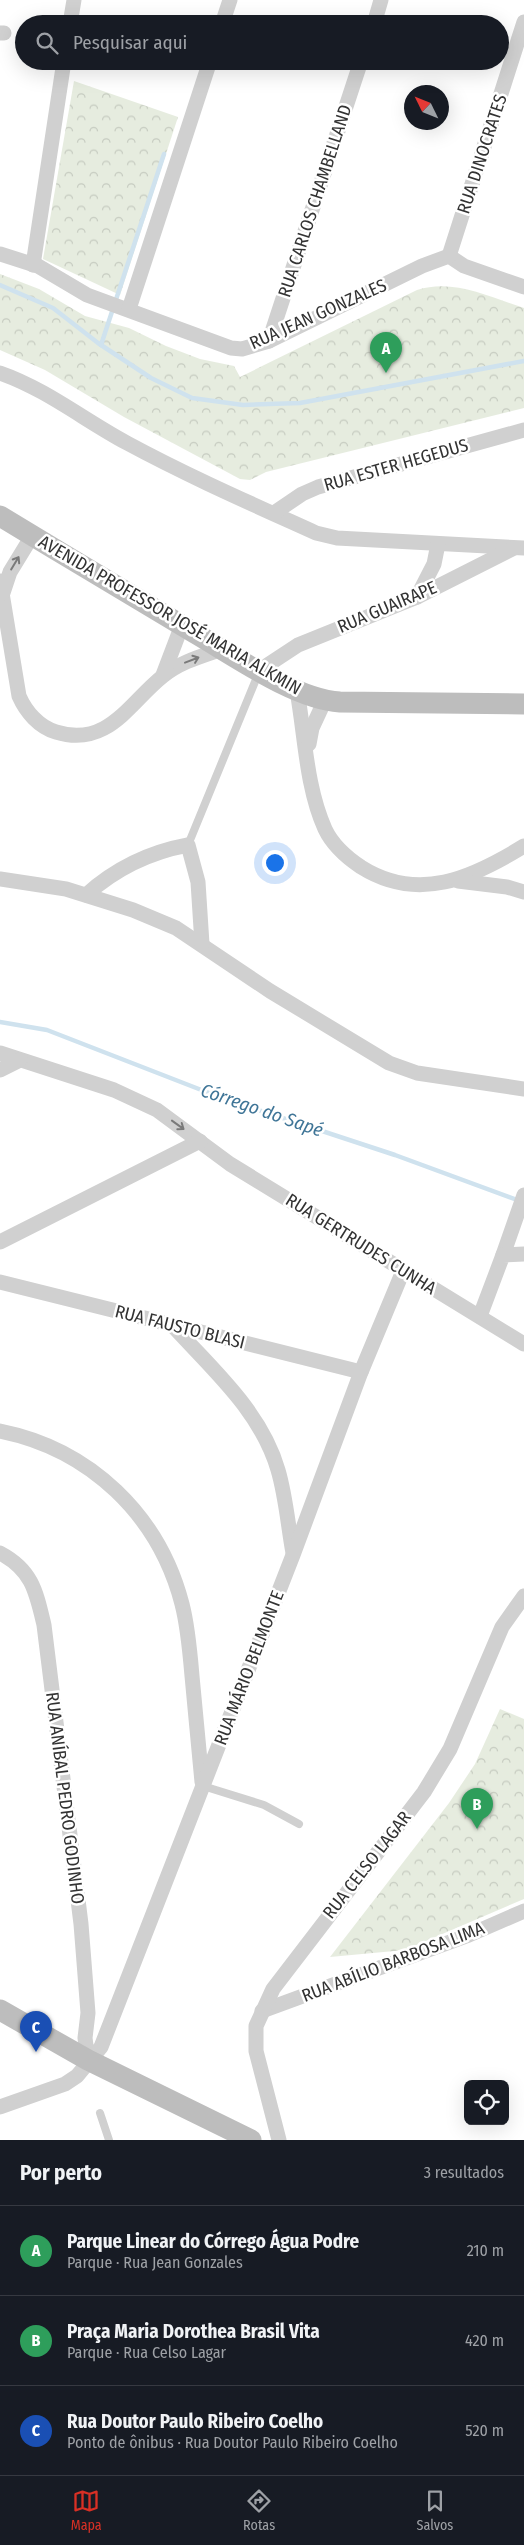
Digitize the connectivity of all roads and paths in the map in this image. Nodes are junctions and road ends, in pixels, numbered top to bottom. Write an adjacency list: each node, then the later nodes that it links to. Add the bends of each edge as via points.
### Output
1 (74, 0): 4 (street)
2 (230, 0): 5 (street)
3 (382, 0): 6 (street)
4 (72, 15)
5 (225, 15)
6 (377, 15)
7 (523, 28): 12 (street, RUA DINOCRATES)
8 (63, 70): 13 (street)
9 (207, 70): 15 (street)
10 (358, 70): 16 (street, RUA CARLOS CHAMBELLAND)
11 (0, 254): 13 (street, RUA JEAN GONZALES)
12 (449, 256): 14 (street, via 464,266); 16 (street, RUA JEAN GONZALES)
13 (33, 265): 15 (street, RUA JEAN GONZALES, via 87,295)
14 (524, 287)
15 (125, 308): 16 (street, RUA JEAN GONZALES, via 231,348 242,349)
16 (269, 341)
17 (0, 373): 19 (street, via 41,391 183,473)
18 (524, 430): 19 (street, RUA ESTER HEGEDUS, via 318,487)
19 (274, 513): 22 (street, via 316,533 337,538)
20 (0, 516): 21 (street, AVENIDA PROFESSOR JOSÉ MARIA ALKMIN)
21 (32, 536): 24 (street, one-way to 21); 26 (street, AVENIDA PROFESSOR JOSÉ MARIA ALKMIN)
22 (438, 544): 23 (street); 25 (street, via 434,564)
23 (520, 547): 25 (street, RUA GUAIRAPE)
24 (2, 587): 29 (street, via 19,696 30,714 49,730 67,736 103,730)
25 (417, 597): 28 (street, RUA GUAIRAPE, via 298,645)
26 (182, 625): 27 (street, AVENIDA PROFESSOR JOSÉ MARIA ALKMIN); 29 (street)
27 (222, 649): 28 (street, AVENIDA PROFESSOR JOSÉ MARIA ALKMIN); 29 (street, one-way to 27)
28 (260, 670): 30 (street, AVENIDA PROFESSOR JOSÉ MARIA ALKMIN); 34 (lane)
29 (164, 675)
30 (297, 691): 31 (street, AVENIDA PROFESSOR JOSÉ MARIA ALKMIN); 33 (street)
31 (325, 700): 32 (street, AVENIDA PROFESSOR JOSÉ MARIA ALKMIN); 33 (street, via 312,728)
32 (524, 704)
33 (306, 755): 37 (street, via 325,830 347,858 377,877 402,885)
34 (188, 845): 39 (street, via 163,849 127,866); 40 (street, via 198,882)
35 (524, 846): 37 (street, via 490,867)
36 (0, 879): 39 (street, via 66,889)
37 (452, 880): 38 (street)
38 (524, 892)
39 (86, 896): 40 (street, via 133,910 176,928)
40 (202, 944): 44 (street, via 270,991 389,1063 417,1073)
41 (0, 1053): 42 (street, RUA GERTRUDES CUNHA)
42 (20, 1060): 43 (street); 45 (street, RUA GERTRUDES CUNHA, one-way to 45, via 114,1090 157,1110)
43 (0, 1070)
44 (524, 1089)
45 (200, 1141): 47 (street); 50 (street, RUA GERTRUDES CUNHA, via 230,1164)
46 (524, 1194): 49 (street)
47 (0, 1242)
48 (524, 1254): 49 (street)
49 (503, 1255): 52 (street)
50 (402, 1271): 52 (street, RUA GERTRUDES CUNHA); 55 (street, RUA MÁRIO BELMONTE)
51 (0, 1282): 53 (street, RUA FAUSTO BLASI)
52 (480, 1316): 54 (street, RUA GERTRUDES CUNHA)
53 (172, 1326): 55 (street, RUA FAUSTO BLASI); 58 (street, via 242,1401 261,1428 278,1470)
54 (524, 1344)
55 (361, 1372): 58 (street, RUA MÁRIO BELMONTE)
56 (0, 1431): 60 (street, via 43,1443 84,1464 123,1496 148,1526 167,1563 182,1605 190,1652)
57 (0, 1553): 65 (street, RUA ANÍBAL PEDRO GODINHO, via 21,1566 30,1579 44,1625 81,1924)
58 (293, 1555): 60 (street, RUA MÁRIO BELMONTE)
59 (524, 1596): 64 (street, RUA CELSO LAGAR, via 502,1627 450,1749 424,1792 284,1972)
60 (203, 1786): 61 (lane, via 264,1805); 65 (street, RUA MÁRIO BELMONTE, via 101,2047)
61 (299, 1824)
62 (524, 1911): 64 (street, RUA ABÍLIO BARBOSA LIMA)
63 (0, 2010): 65 (street)
64 (262, 2011): 70 (street, RUA CELSO LAGAR, via 254,2037)
65 (88, 2060): 66 (street, RUA MÁRIO BELMONTE, via 77,2076 66,2084); 69 (street)
66 (0, 2106)
67 (100, 2112): 68 (lane)
68 (109, 2140)
69 (251, 2140)
70 (279, 2140)

